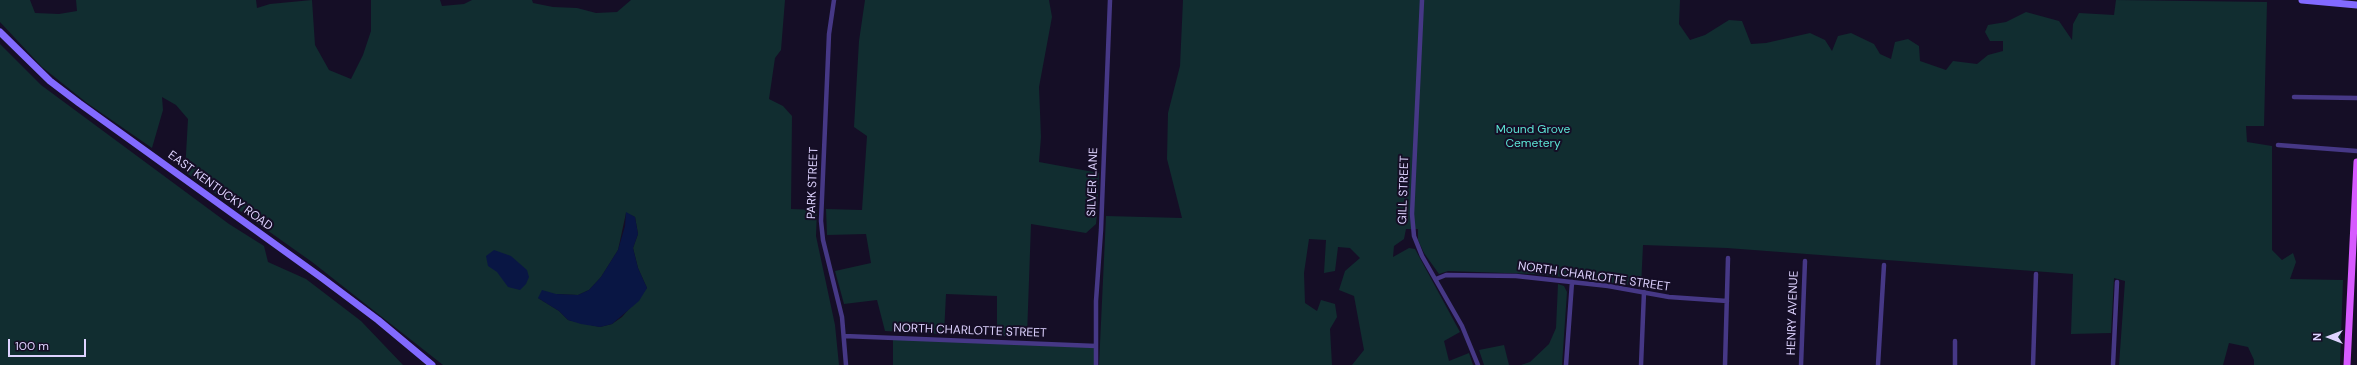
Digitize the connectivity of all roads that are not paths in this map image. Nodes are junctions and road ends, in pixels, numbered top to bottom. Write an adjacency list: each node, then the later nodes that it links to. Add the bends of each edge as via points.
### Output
1 (834, 0): 22 (street, PARK STREET, via 829,34 821,220)
2 (1110, 0): 24 (street, SILVER LANE)
3 (1422, 0): 16 (street, GILL STREET, via 1412,225 1417,245)
4 (2302, 0): 5 (main road)
5 (2357, 5)
6 (0, 32): 25 (main road, EAST KENTUCKY ROAD, via 23,56 79,103 322,278)
7 (2294, 97): 8 (street)
8 (2357, 98)
9 (2278, 145): 10 (street)
10 (2357, 151)
11 (2357, 162): 19 (main road)
12 (1728, 258): 21 (street)
13 (1805, 261): 32 (street, HENRY AVENUE)
14 (1884, 265): 33 (street)
15 (2036, 274): 35 (street)
16 (1436, 279): 17 (street, NORTH CHARLOTTE STREET, via 1446,275 1478,274); 28 (street, GILL STREET, via 1462,326)
17 (1572, 282): 20 (street, NORTH CHARLOTTE STREET); 29 (street)
18 (2117, 282): 36 (street)
19 (2354, 282): 37 (main road)
20 (1644, 292): 21 (street, NORTH CHARLOTTE STREET, via 1669,297); 30 (street)
21 (1727, 301): 31 (street)
22 (844, 336): 24 (street, NORTH CHARLOTTE STREET); 26 (street, PARK STREET)
23 (1955, 341): 34 (street)
24 (1096, 346): 27 (street, SILVER LANE)
25 (432, 365)
26 (846, 365)
27 (1096, 365)
28 (1478, 365)
29 (1566, 365)
30 (1641, 365)
31 (1725, 365)
32 (1801, 365)
33 (1878, 365)
34 (1954, 365)
35 (2033, 365)
36 (2113, 365)
37 (2347, 365)

